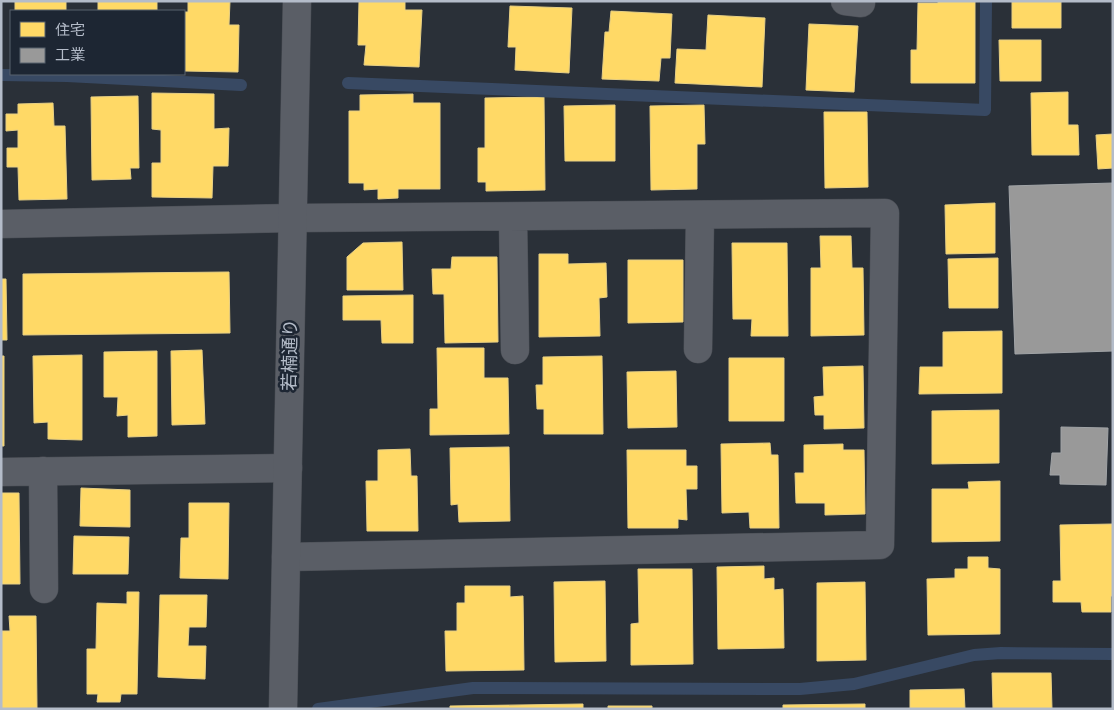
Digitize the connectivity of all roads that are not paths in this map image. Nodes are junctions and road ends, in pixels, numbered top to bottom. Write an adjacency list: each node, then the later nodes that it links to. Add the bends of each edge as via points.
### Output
1 (296, 1): 6 (street, 若楠通り)
2 (845, 1): 3 (street)
3 (861, 1)
4 (700, 215): 5 (street); 8 (street); 13 (street, via 885,213 880,545)
5 (513, 217): 6 (street); 9 (street)
6 (293, 218): 7 (street); 10 (street, 若楠通り)
7 (1, 224)
8 (698, 349)
9 (515, 350)
10 (288, 468): 11 (street); 13 (street, 若楠通り)
11 (43, 471): 12 (street); 14 (street)
12 (1, 472)
13 (286, 557): 15 (street, 若楠通り)
14 (44, 589)
15 (284, 701)

